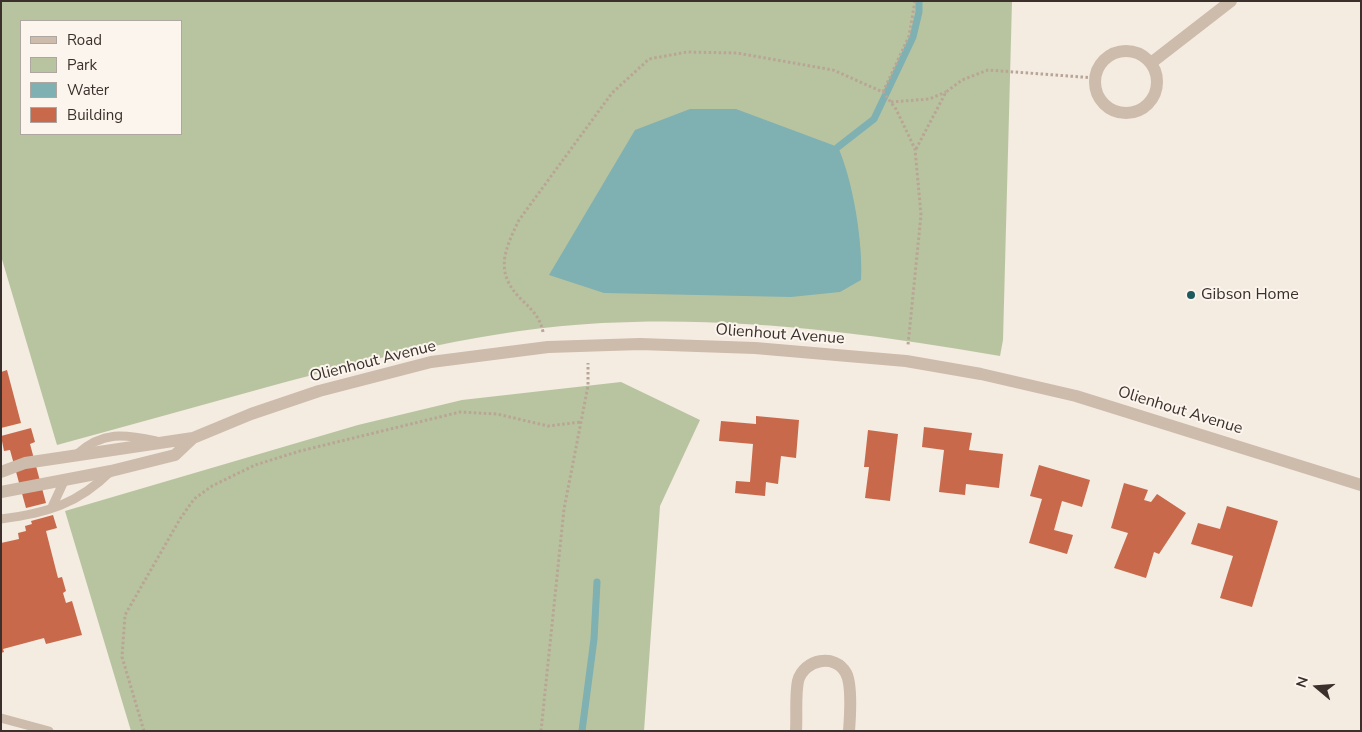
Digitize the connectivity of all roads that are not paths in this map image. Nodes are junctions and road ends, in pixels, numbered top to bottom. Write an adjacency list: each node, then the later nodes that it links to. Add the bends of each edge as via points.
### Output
1 (1231, 1): 2 (street)
2 (1151, 63): 2 (street, via 1134,52 1113,54 1102,64 1095,78 1099,98 1106,106 1124,113 1134,112 1147,104 1156,92 1157,82)
3 (193, 438): 4 (street, Olienhout Avenue); 5 (street, Olienhout Avenue, via 175,455); 9 (street, Olienhout Avenue, via 319,391 431,362 588,345 755,348 906,362 1031,384)
4 (77, 454): 6 (street, Olienhout Avenue, via 24,462); 7 (street)
5 (111, 471): 7 (street, Olienhout Avenue); 11 (lane, via 86,494)
6 (1, 472)
7 (82, 476): 8 (street, Olienhout Avenue)
8 (65, 479): 10 (street, Olienhout Avenue); 11 (lane)
9 (1361, 485)
10 (1, 492)
11 (52, 507): 12 (lane, via 36,514)
12 (1, 519)
13 (1, 718): 14 (lane)
14 (49, 731)
15 (796, 731): 16 (street, via 798,680 804,669 815,662 828,661 838,664 847,674)
16 (849, 731)

